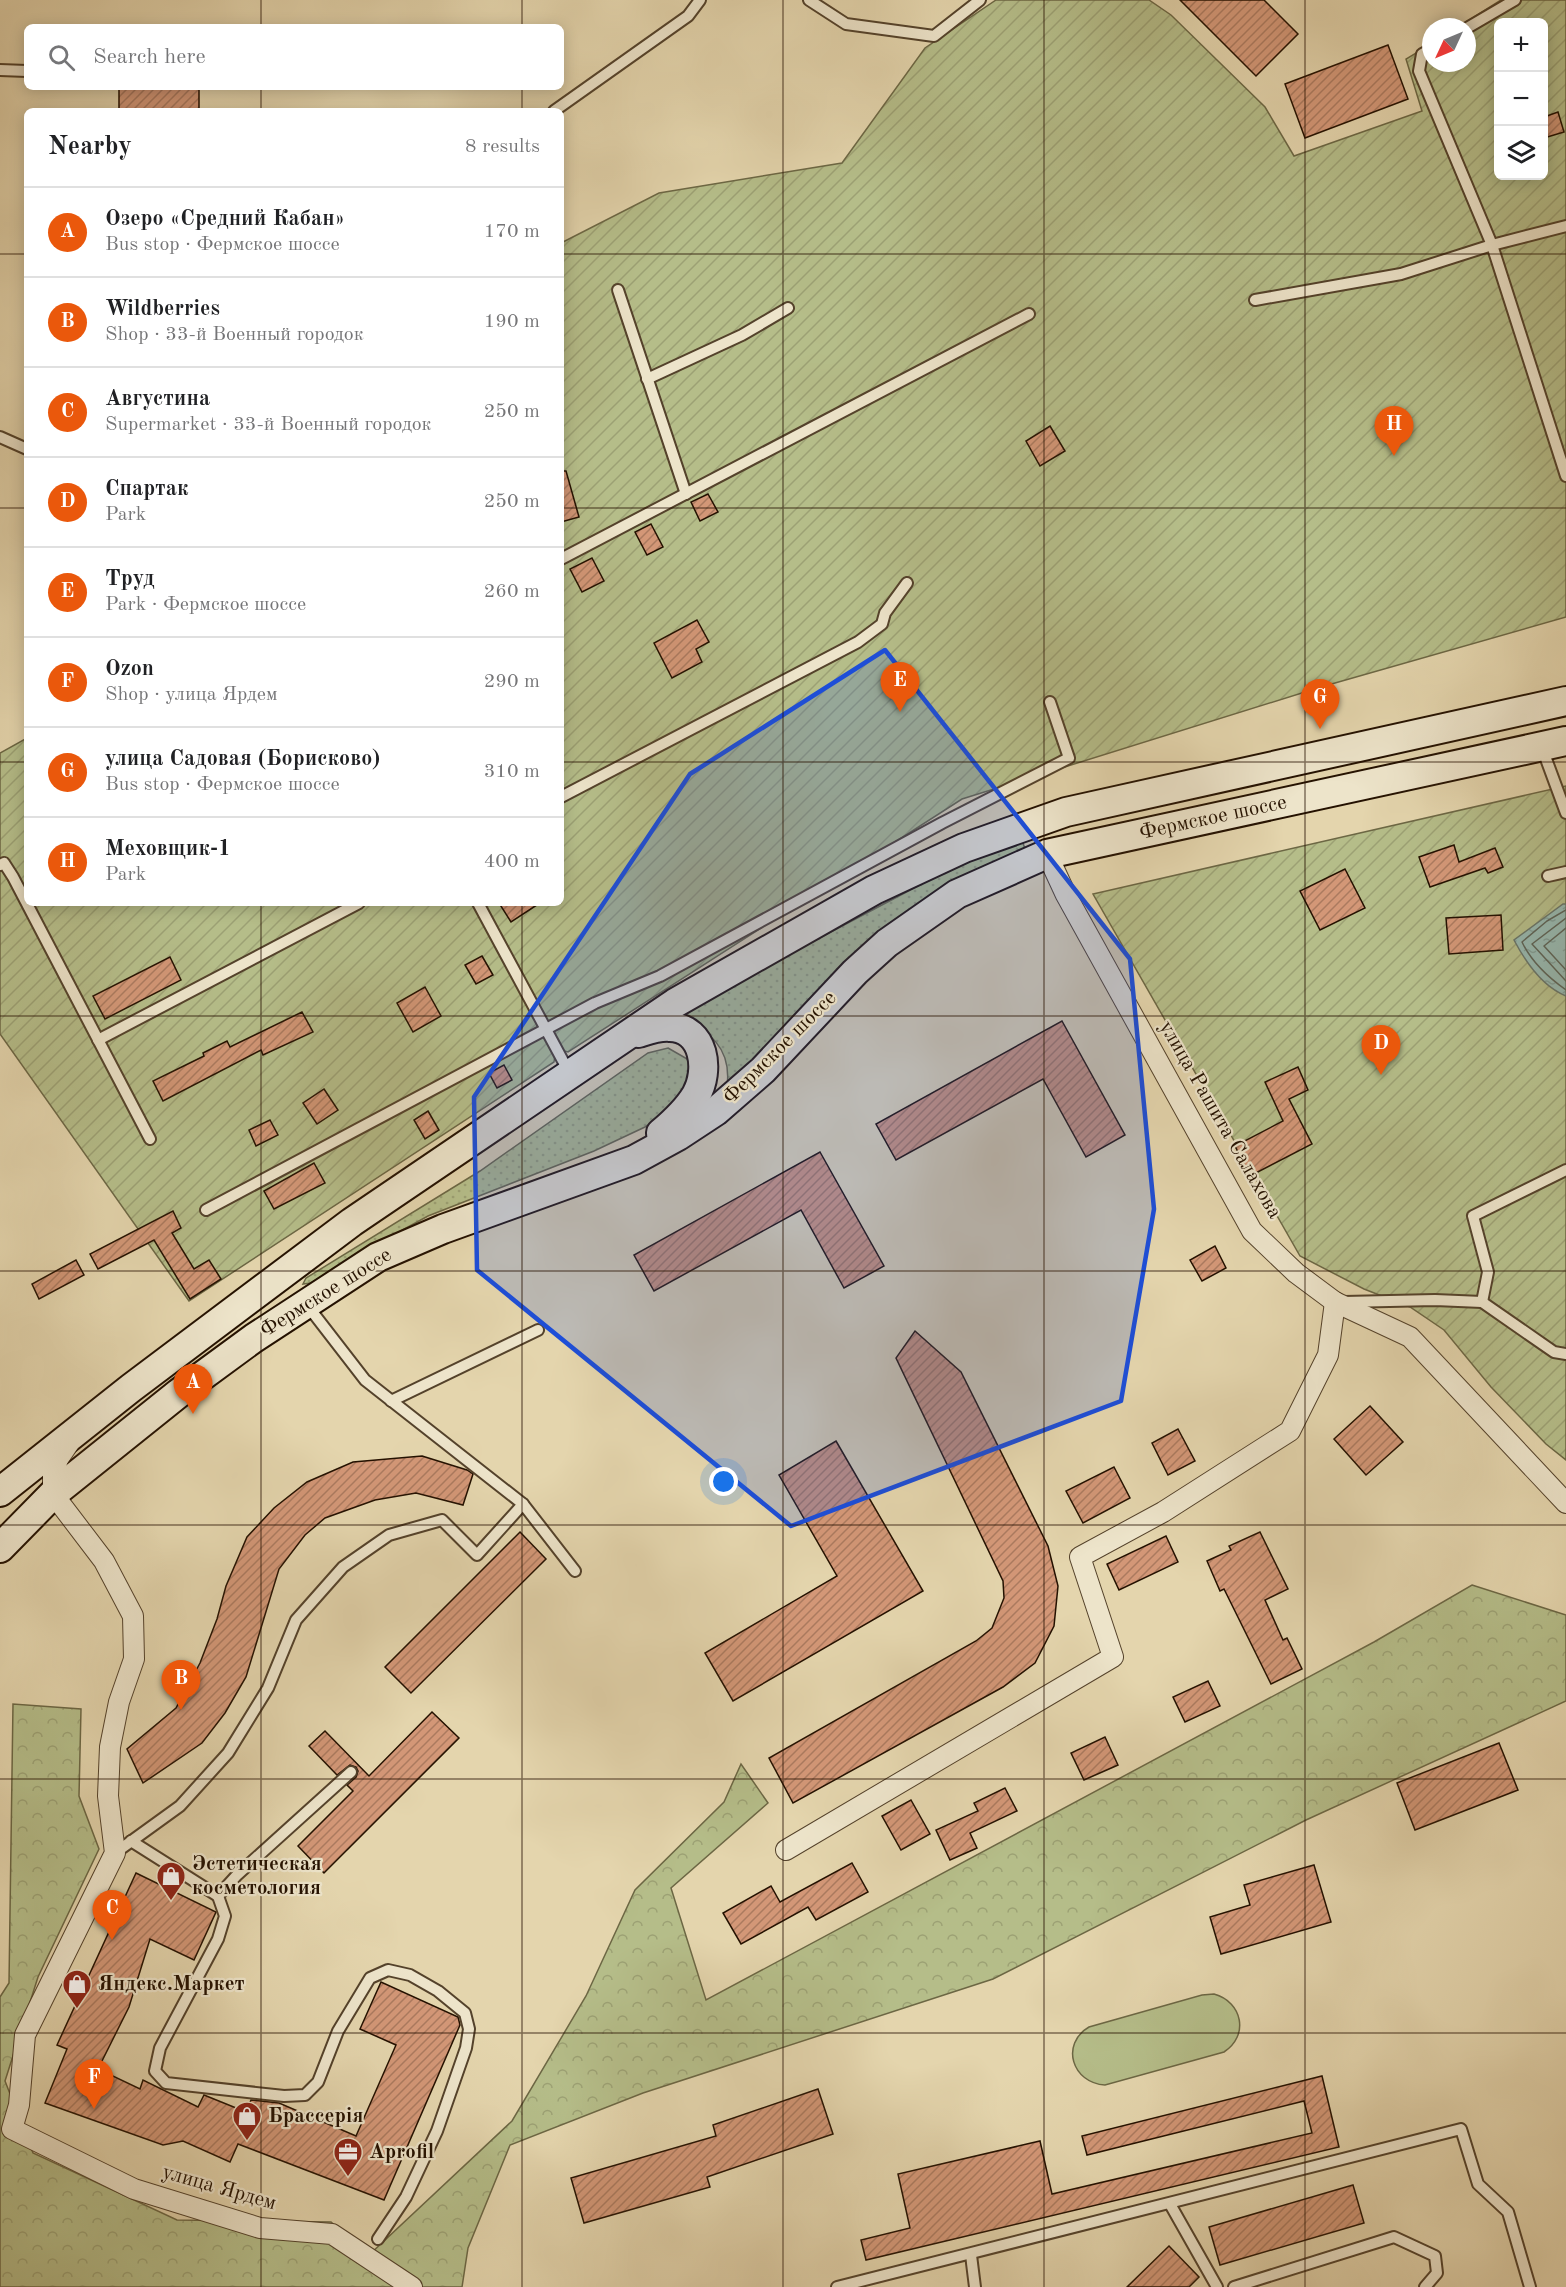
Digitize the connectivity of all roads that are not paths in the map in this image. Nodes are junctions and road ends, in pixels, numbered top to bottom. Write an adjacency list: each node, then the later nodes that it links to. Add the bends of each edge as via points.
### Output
1 (700, 0): 9 (lane, via 688,16)
2 (809, 0): 3 (lane, via 846,24 934,36)
3 (980, 0)
4 (1515, 0): 5 (lane)
5 (1476, 23)
6 (1422, 54): 11 (lane, via 1419,71)
7 (0, 70): 8 (lane)
8 (24, 71)
9 (558, 108)
10 (1566, 226): 11 (lane)
11 (1492, 245): 13 (lane, via 1401,274); 19 (lane)
12 (618, 290): 16 (lane)
13 (1255, 300)
14 (788, 308): 16 (lane, via 742,335)
15 (1029, 314): 20 (lane)
16 (647, 379): 20 (lane)
17 (0, 437): 18 (lane)
18 (24, 448)
19 (1566, 476)
20 (686, 494): 21 (lane)
21 (564, 557)
22 (907, 583): 26 (lane, via 885,613 882,624 858,642)
23 (1566, 701): 28 (main road, Фермское шоссе)
24 (1050, 702): 37 (lane, via 1069,758 660,976 595,1003)
25 (1554, 745): 27 (lane); 29 (main road, Фермское шоссе)
26 (564, 795)
27 (1565, 810)
28 (1032, 822): 29 (main road); 38 (main road, Фермское шоссе, via 874,890 675,1003)
29 (1047, 854): 42 (main road, Фермское шоссе, via 965,890 922,916 855,972 763,1070 716,1111); 45 (street, улица Рашита Салахова, via 1252,1231 1296,1273)
30 (0, 865): 33 (lane, via 4,863)
31 (1566, 872): 32 (lane)
32 (1548, 876)
33 (24, 898)
34 (28, 906): 39 (lane)
35 (353, 906): 39 (lane)
36 (480, 906): 37 (lane)
37 (546, 1030): 40 (lane); 44 (lane)
38 (624, 1037): 40 (main road, Фермское шоссе); 42 (main road, via 672,1027 697,1042 704,1057 704,1074 697,1094)
39 (98, 1040): 41 (lane)
40 (570, 1074): 51 (main road, Фермское шоссе, via 352,1222)
41 (150, 1139)
42 (634, 1160): 47 (main road, Фермское шоссе, via 410,1243 378,1257)
43 (1566, 1170): 46 (lane, via 1473,1216 1488,1272)
44 (206, 1210)
45 (1335, 1302): 46 (lane); 54 (street, улица Рашита Салахова, via 1410,1337); 60 (street, via 1328,1354 1290,1431 1163,1512 1080,1557 1113,1657)
46 (1482, 1302): 49 (lane, via 1554,1352)
47 (305, 1303): 50 (lane, via 365,1380); 53 (main road, Фермское шоссе, via 179,1394)
48 (538, 1330): 50 (lane)
49 (1566, 1354)
50 (392, 1401): 55 (lane)
51 (76, 1431): 52 (main road, Фермское шоссе); 53 (street, via 58,1459)
52 (0, 1492)
53 (53, 1494): 56 (main road, Фермское шоссе); 59 (street, via 104,1561 133,1616 134,1659 119,1702 110,1747 108,1796)
54 (1566, 1503)
55 (523, 1504): 57 (lane); 59 (lane, via 477,1555 442,1520 389,1535 343,1567 297,1620 268,1688 228,1753 180,1806)
56 (0, 1548)
57 (575, 1571)
58 (351, 1772): 61 (lane)
59 (123, 1847): 61 (lane); 65 (street, улица Ярдем, via 25,2036 19,2105 12,2129 134,2189 260,2228 332,2234)
60 (786, 1850)
61 (218, 1896): 63 (lane, via 225,1916 218,1939 160,2048 155,2071 166,2082 305,2095 318,2082 338,2031 370,1978 388,1970 410,1975 438,1990 465,2013 469,2030 466,2048 437,2131 406,2197)
62 (1170, 2204): 64 (lane); 68 (lane); 71 (lane, via 1461,2129 1478,2184 1508,2212)
63 (378, 2239)
64 (970, 2255): 66 (lane); 67 (lane)
65 (412, 2287)
66 (837, 2287)
67 (975, 2287)
68 (1217, 2287)
69 (1234, 2287): 70 (lane, via 1394,2236 1435,2256 1437,2273)
70 (1425, 2287)
71 (1530, 2287)

